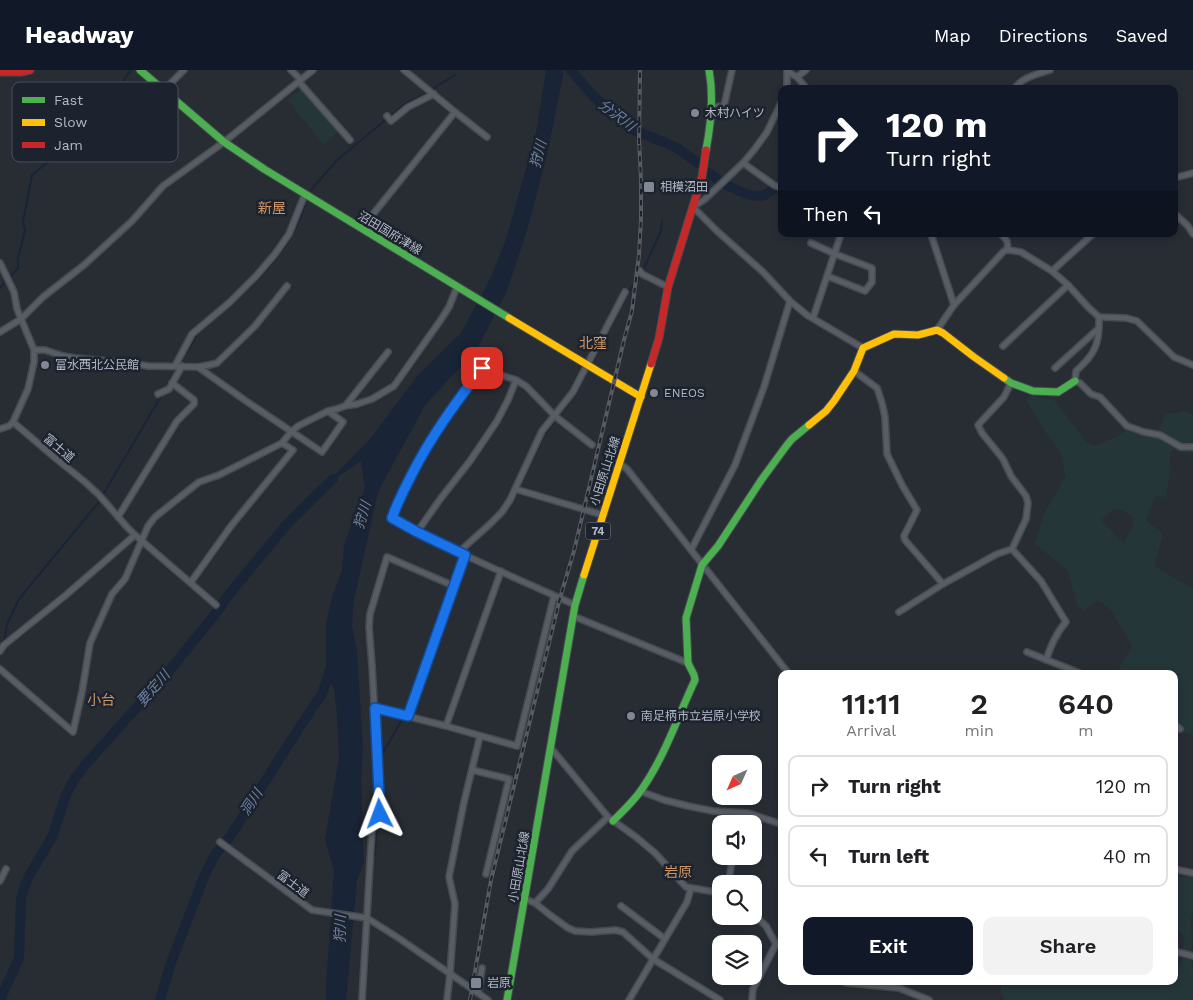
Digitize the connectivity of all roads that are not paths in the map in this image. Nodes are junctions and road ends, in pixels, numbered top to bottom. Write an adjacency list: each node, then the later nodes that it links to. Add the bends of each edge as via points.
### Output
1 (30, 70): 12 (main road)
2 (140, 70): 15 (main road, 沼田国府津線)
3 (184, 70): 16 (street)
4 (291, 70): 14 (street)
5 (313, 70): 14 (street)
6 (404, 70): 20 (street)
7 (710, 70): 22 (main road, 小田原山北線 / 74)
8 (732, 70): 22 (street, via 724,106)
9 (787, 70): 13 (street); 17 (street)
10 (806, 70): 13 (street)
11 (1050, 70): 19 (street)
12 (0, 72)
13 (797, 77): 18 (street)
14 (300, 81): 27 (street); 28 (street)
15 (154, 82)
16 (172, 82)
17 (787, 85)
18 (804, 85)
19 (1017, 85)
20 (434, 94): 24 (street); 25 (street, via 408,107 391,121)
21 (178, 102): 28 (main road, 沼田国府津線)
22 (712, 107): 34 (main road, 小田原山北線 / 74, via 702,177)
23 (778, 109): 29 (street, via 767,132)
24 (455, 112): 26 (street); 36 (street)
25 (388, 118)
26 (487, 136)
27 (350, 140)
28 (224, 142): 33 (main road, 沼田国府津線); 58 (street, via 163,186 126,227)
29 (743, 163): 32 (street); 34 (street)
30 (1193, 173): 31 (street)
31 (1178, 177)
32 (778, 187)
33 (305, 194): 36 (main road, 沼田国府津線); 66 (street, via 289,234 275,254 230,302 192,334)
34 (693, 207): 51 (main road, 小田原山北線 / 74); 54 (street)
35 (1178, 217): 37 (street)
36 (362, 228): 52 (main road, 沼田国府津線)
37 (1193, 234)
38 (841, 237): 44 (street)
39 (932, 237): 55 (street)
40 (1004, 237): 43 (street)
41 (1090, 237): 47 (street)
42 (811, 244): 44 (street)
43 (1008, 250): 47 (street, via 1021,252); 55 (street)
44 (835, 254): 48 (street); 48 (street, via 872,268 872,282 865,291)
45 (1, 265): 58 (street, via 14,292)
46 (640, 271): 51 (street)
47 (1052, 271): 49 (street)
48 (827, 276): 57 (street)
49 (1068, 285): 56 (street); 62 (street)
50 (287, 286): 70 (street, via 255,326 217,362)
51 (668, 287): 78 (main road, 小田原山北線 / 74, via 659,338)
52 (457, 288): 68 (main road, 沼田国府津線); 79 (street, via 440,322 394,386 372,398)
53 (625, 292): 68 (street)
54 (790, 300): 57 (street); 96 (street, via 764,387 735,464)
55 (954, 305): 60 (street)
56 (1099, 316): 59 (street); 69 (street, via 1137,321 1174,357)
57 (812, 318): 63 (street)
58 (21, 319): 61 (street); 64 (street)
59 (1099, 328): 71 (street); 74 (street, via 1096,347 1076,371)
60 (937, 330): 63 (main road, via 918,335 894,334); 75 (main road)
61 (0, 332)
62 (1003, 346)
63 (863, 348): 72 (main road)
64 (34, 350): 66 (street, via 74,358); 82 (street, via 28,389)
65 (388, 352): 79 (street)
66 (175, 366): 67 (street)
67 (182, 366): 70 (street); 76 (street)
68 (586, 366): 78 (main road, 沼田国府津線); 81 (street, via 573,392)
69 (1193, 366)
70 (198, 367): 84 (street)
71 (1055, 368)
72 (854, 371): 98 (main road, via 826,411 787,445); 101 (street, via 877,388 885,417 886,454 917,510 905,540)
73 (516, 380): 81 (street); 92 (street, via 492,428); 92 (street, via 482,368 440,425 397,502 392,518)
74 (1075, 381): 75 (main road, via 1058,392 1033,391); 87 (street, via 1100,397 1127,426 1160,436 1181,447)
75 (1011, 382): 95 (street, via 1004,397 978,425 1026,496 1026,519)
76 (172, 383): 77 (street, via 169,389); 91 (street, via 194,400 194,404 177,421)
77 (158, 394)
78 (641, 397): 88 (main road, 小田原山北線 / 74)
79 (346, 406): 80 (street)
80 (328, 411): 84 (street); 84 (street, via 343,422 322,452)
81 (555, 416): 86 (street); 89 (street, via 542,431)
82 (14, 422): 83 (street); 91 (street, 富士道, via 86,482)
83 (0, 429)
84 (291, 432): 85 (street)
85 (282, 443): 94 (street, via 199,482 155,517); 100 (street, via 293,450)
86 (592, 445)
87 (1193, 447)
88 (619, 463): 90 (main road, 小田原山北線 / 74); 96 (street)
89 (515, 489): 90 (street); 97 (street, via 502,512)
90 (602, 515): 105 (main road, 小田原山北線 / 74)
91 (118, 516): 93 (street, 富士道)
92 (417, 532): 97 (street)
93 (135, 534): 94 (street, 富士道); 108 (street, via 66,595)
94 (142, 540): 100 (street, 富士道); 113 (street, via 90,643 73,732)
95 (1012, 549): 101 (street); 111 (street, via 1041,582 1066,622 1058,630)
96 (691, 550): 98 (street)
97 (462, 554): 99 (street); 102 (street)
98 (702, 566): 112 (main road, via 686,618); 114 (street)
99 (501, 571): 103 (street); 118 (street)
100 (191, 582): 104 (street, 富士道)
101 (942, 584): 106 (street)
102 (454, 586): 116 (street, via 387,557 370,614); 117 (street)
103 (554, 596): 105 (street); 119 (street, via 517,746)
104 (216, 605)
105 (575, 605): 107 (main road, 小田原山北線 / 74)
106 (899, 612)
107 (573, 616): 112 (street); 120 (main road, 小田原山北線 / 74)
108 (2, 644): 109 (street)
109 (0, 652)
110 (1027, 652): 111 (street)
111 (1046, 660): 115 (street)
112 (688, 663): 122 (main road, via 694,680 668,740)
113 (0, 669)
114 (786, 670)
115 (1072, 670)
116 (375, 708): 117 (street); 137 (street, via 380,814 372,829)
117 (408, 716): 118 (street)
118 (446, 726): 119 (street)
119 (480, 736): 121 (street)
120 (551, 748): 124 (street); 134 (main road, 小田原山北線 / 74)
121 (472, 770): 130 (street, via 509,779); 145 (street, via 449,877 455,904)
122 (640, 791): 123 (street, via 688,806); 124 (main road)
123 (741, 813): 125 (street)
124 (611, 819): 132 (street, via 636,836 686,887); 135 (street, via 572,852)
125 (778, 821)
126 (220, 842): 137 (street, 富士道, via 312,910)
127 (6, 870): 131 (street)
128 (1178, 870): 129 (street)
129 (1193, 873)
130 (486, 874)
131 (0, 880)
132 (691, 888): 133 (street); 139 (street, via 687,902)
133 (712, 892)
134 (525, 899): 135 (street); 151 (main road, 小田原山北線 / 74)
135 (535, 903): 143 (street, via 575,931 623,932)
136 (621, 906): 139 (street)
137 (366, 918): 145 (street, 富士道); 148 (street)
138 (762, 922): 140 (street)
139 (665, 939): 143 (street)
140 (778, 944): 154 (street, via 753,989)
141 (1178, 952): 142 (street)
142 (1193, 956)
143 (653, 959): 152 (street); 153 (street)
144 (482, 968): 147 (street)
145 (450, 974): 147 (street, 富士道); 149 (street)
146 (867, 985): 155 (street, via 899,988)
147 (478, 993): 150 (street, 富士道)
148 (362, 1000)
149 (447, 1000)
150 (488, 1000)
151 (507, 1000)
152 (629, 1000)
153 (720, 1000)
154 (752, 1000)
155 (929, 1000)

